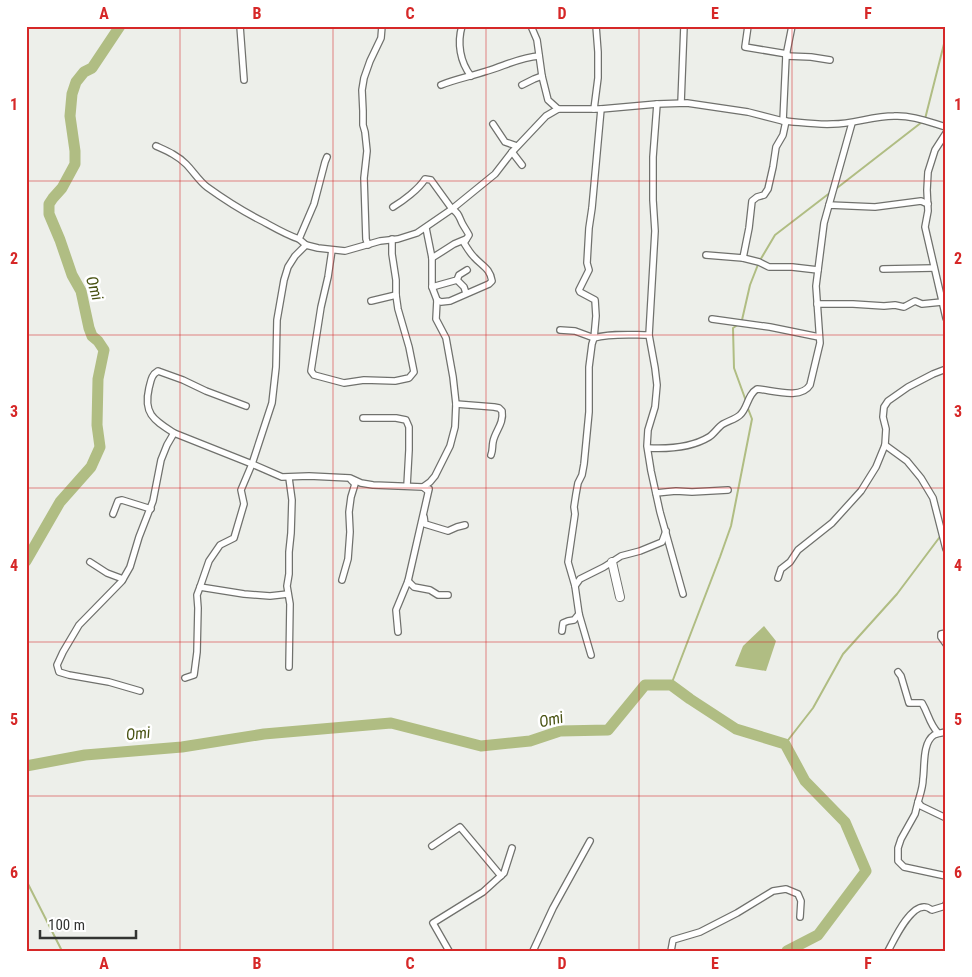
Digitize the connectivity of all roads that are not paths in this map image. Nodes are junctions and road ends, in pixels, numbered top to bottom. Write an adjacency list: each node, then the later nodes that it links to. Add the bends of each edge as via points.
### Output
1 (240, 26): 14 (street)
2 (382, 26): 42 (street, via 381,38 370,60 362,90 362,125 367,151 364,178)
3 (462, 26): 12 (street, via 459,49)
4 (531, 26): 10 (street)
5 (596, 26): 21 (street)
6 (684, 26): 18 (street)
7 (748, 26): 9 (street, via 745,47)
8 (792, 26): 9 (street)
9 (787, 55): 11 (street); 23 (street)
10 (539, 56): 12 (street); 13 (street)
11 (830, 60)
12 (471, 76): 15 (street)
13 (542, 76): 16 (street); 17 (street)
14 (244, 80)
15 (441, 84)
16 (522, 84)
17 (548, 100): 20 (street); 22 (street)
18 (681, 103): 19 (street); 23 (street, via 720,107)
19 (657, 104): 21 (street); 62 (street)
20 (558, 108): 21 (street); 22 (street)
21 (598, 109): 64 (street, via 589,270 579,290 595,300)
22 (546, 116): 29 (street)
23 (784, 121): 24 (street); 46 (street, via 768,189 752,201)
24 (852, 123): 26 (street, via 903,116); 34 (street)
25 (493, 124): 29 (street, via 505,142)
26 (946, 127)
27 (946, 133): 33 (street, via 935,150 928,172)
28 (156, 146): 39 (street, via 185,163 205,186 228,201)
29 (517, 146): 30 (street)
30 (512, 152): 32 (street); 36 (street, via 495,174)
31 (328, 157): 39 (street)
32 (522, 165)
33 (928, 204): 34 (street, via 921,201); 47 (street, via 925,227)
34 (829, 206): 50 (street)
35 (392, 207): 36 (street, via 421,186 425,179 431,180)
36 (452, 209): 37 (street); 38 (street, via 460,216 469,235)
37 (426, 228): 40 (street); 45 (street)
38 (466, 238): 45 (street); 53 (street, via 464,243 492,278 489,284)
39 (299, 239): 41 (street)
40 (392, 239): 42 (street); 54 (street)
41 (306, 245): 43 (street); 73 (street, via 288,267 284,280 277,320 272,403)
42 (368, 245): 43 (street, via 345,251)
43 (332, 250): 54 (street, via 311,372 314,375 344,383 409,378 414,372)
44 (706, 255): 46 (street)
45 (432, 258): 52 (street)
46 (743, 258): 50 (street, via 768,267)
47 (934, 268): 48 (street); 58 (street)
48 (883, 269)
49 (467, 270): 51 (street)
50 (818, 270): 57 (street)
51 (457, 280): 52 (street); 53 (street)
52 (432, 287): 55 (street)
53 (466, 293): 55 (street, via 450,301)
54 (396, 295): 56 (street)
55 (436, 300): 66 (street, via 436,319 446,338)
56 (371, 301)
57 (817, 304): 58 (street, via 904,306 915,301); 63 (street)
58 (944, 305): 59 (street)
59 (946, 318)
60 (712, 319): 63 (street)
61 (560, 330): 64 (street)
62 (649, 336): 64 (street); 71 (street, via 656,385)
63 (819, 337): 71 (street, via 808,389 791,394 757,389 740,415 722,424 709,437 679,447)
64 (594, 338): 94 (street, via 589,367 584,464 576,494 568,562)
65 (946, 369): 70 (street, via 888,401 884,407)
66 (456, 404): 72 (street, via 494,407 502,411 503,418 492,442); 76 (street, via 450,446)
67 (246, 406): 69 (street, via 158,371 152,376 147,406 159,423)
68 (363, 418): 77 (street, via 406,420 409,427)
69 (174, 433): 73 (street); 82 (street, via 161,460)
70 (885, 445): 87 (street, via 907,461 933,498); 90 (street, via 861,491 832,523 798,550 781,569)
71 (648, 448): 81 (street)
72 (491, 455)
73 (252, 464): 74 (street); 95 (street, via 241,490 244,504 234,538 220,545 209,561)
74 (289, 478): 75 (street); 96 (street, via 292,500)
75 (350, 478): 77 (street, via 373,485); 92 (street, via 355,484 349,512 348,559)
76 (430, 482): 78 (street); 80 (street)
77 (407, 486): 78 (street)
78 (422, 487): 80 (street)
79 (728, 490): 81 (street)
80 (428, 491): 84 (street)
81 (656, 493): 86 (street)
82 (151, 509): 83 (street, via 122,500 118,501); 91 (street)
83 (113, 514)
84 (423, 515): 85 (street, via 425,524 448,531); 93 (street)
85 (465, 525)
86 (666, 531): 89 (street, via 662,542); 97 (street)
87 (946, 549)
88 (90, 562): 91 (street)
89 (612, 562): 94 (street, via 580,579); 99 (street)
90 (778, 578)
91 (123, 579): 109 (street, via 79,626 63,652 59,672)
92 (342, 580)
93 (408, 581): 98 (street, via 414,587); 102 (street, via 396,610)
94 (575, 586): 100 (street)
95 (200, 587): 96 (street, via 244,594); 108 (street, via 195,670 194,675)
96 (288, 594): 106 (street)
97 (683, 594)
98 (448, 595)
99 (620, 597)
100 (579, 614): 101 (street, via 574,620 563,623); 105 (street)
101 (562, 631)
102 (398, 632)
103 (946, 633): 104 (street, via 941,637)
104 (946, 644)
105 (591, 655)
106 (289, 667)
107 (898, 672): 111 (street, via 909,703 922,703 930,725)
108 (185, 678)
109 (140, 691)
110 (946, 732): 111 (street)
111 (938, 733): 112 (street, via 929,742 924,755)
112 (918, 802): 113 (street); 118 (street, via 901,839 898,861 904,867)
113 (946, 818)
114 (590, 841): 122 (street)
115 (432, 846): 117 (street, via 460,828)
116 (512, 848): 117 (street)
117 (501, 876): 121 (street, via 483,892 433,923)
118 (946, 876)
119 (946, 904): 124 (street, via 932,910 918,908 897,933)
120 (800, 916): 123 (street, via 802,901 798,894 786,889 773,891 700,932 673,940)
121 (449, 951)
122 (533, 951)
123 (671, 951)
124 (888, 951)

